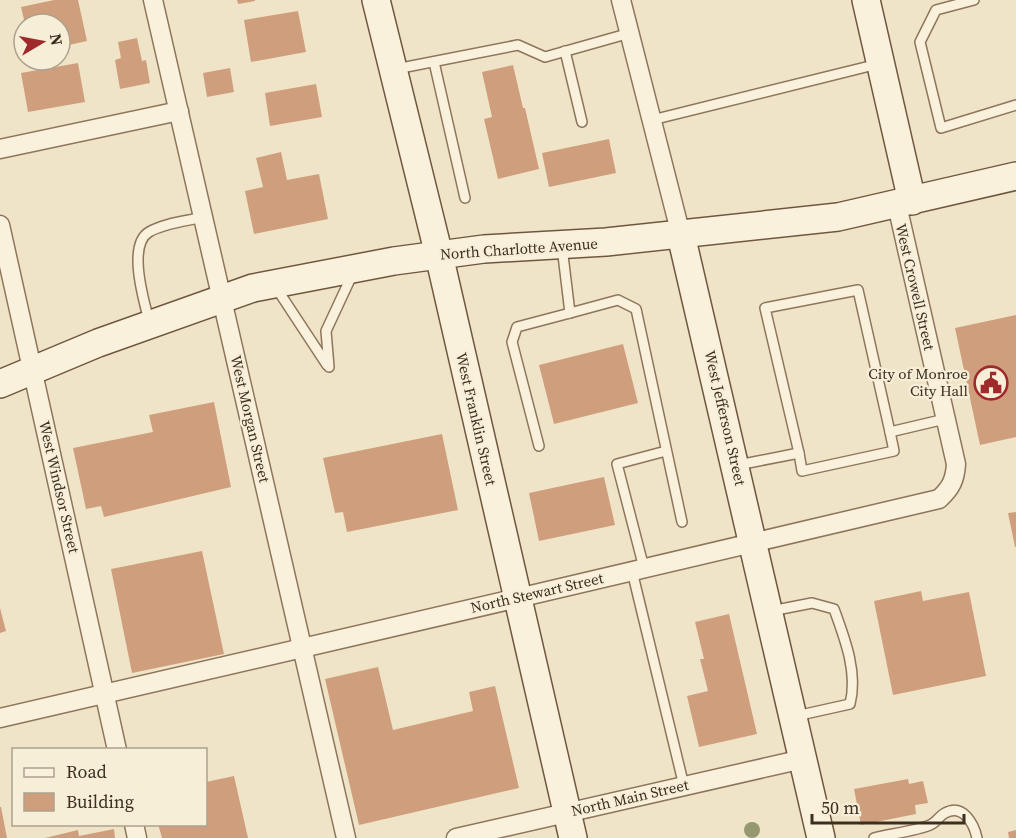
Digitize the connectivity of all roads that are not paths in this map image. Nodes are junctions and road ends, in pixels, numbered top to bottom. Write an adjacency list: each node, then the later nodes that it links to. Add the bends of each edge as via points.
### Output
1 (153, 0): 12 (street, West Morgan Street)
2 (376, 0): 10 (main road, West Franklin Street)
3 (621, 0): 6 (street, West Jefferson Street)
4 (866, 0): 9 (main road, West Crowell Street)
5 (974, 0): 11 (lane, via 936,10 920,42 941,128)
6 (630, 33): 7 (lane); 13 (street, West Jefferson Street)
7 (565, 51): 8 (lane, via 545,57 518,45); 14 (lane)
8 (434, 62): 10 (lane); 17 (lane)
9 (881, 64): 13 (lane); 18 (main road, West Crowell Street)
10 (393, 69): 23 (main road, West Franklin Street)
11 (1016, 105)
12 (179, 111): 15 (street); 19 (street, West Morgan Street)
13 (652, 120): 21 (street, West Jefferson Street)
14 (582, 122)
15 (0, 149)
16 (1016, 176): 18 (main road, North Charlotte Avenue)
17 (465, 198)
18 (904, 203): 21 (main road, North Charlotte Avenue, via 838,217); 31 (street, West Crowell Street)
19 (204, 217): 26 (street, West Morgan Street); 28 (lane, via 158,228 142,238 138,275)
20 (0, 225): 29 (street, West Windsor Street)
21 (681, 235): 22 (main road, North Charlotte Avenue); 36 (main road, West Jefferson Street)
22 (561, 244): 23 (main road, North Charlotte Avenue); 27 (lane)
23 (439, 255): 24 (main road, North Charlotte Avenue); 41 (main road, West Franklin Street)
24 (355, 269): 25 (main road, North Charlotte Avenue); 25 (lane, via 326,331 328,367)
25 (274, 285): 26 (main road, North Charlotte Avenue)
26 (223, 299): 28 (main road, North Charlotte Avenue); 43 (street, West Morgan Street)
27 (570, 313): 33 (lane, via 517,327 512,342); 34 (lane, via 618,300 636,309)
28 (150, 325): 29 (main road, North Charlotte Avenue)
29 (33, 370): 30 (main road, North Charlotte Avenue); 44 (street, West Windsor Street)
30 (0, 384)
31 (945, 420): 32 (lane); 37 (street, West Crowell Street)
32 (890, 432): 35 (lane, via 894,451 802,471); 35 (lane, via 858,290 765,308)
33 (539, 446)
34 (666, 451): 38 (lane); 40 (lane, via 617,464)
35 (799, 453): 36 (lane)
36 (735, 465): 39 (main road, West Jefferson Street)
37 (955, 475): 39 (street, North Stewart Street, via 949,490 939,498)
38 (682, 522)
39 (753, 541): 40 (street, North Stewart Street); 42 (main road, West Jefferson Street)
40 (638, 569): 41 (street, North Stewart Street); 49 (lane)
41 (518, 598): 43 (street, North Stewart Street); 50 (main road, West Franklin Street)
42 (769, 611): 45 (main road, West Jefferson Street); 45 (lane, via 812,603 834,609 846,642 854,687 850,704)
43 (302, 648): 44 (street, North Stewart Street); 51 (street, West Morgan Street)
44 (105, 693): 46 (street, North Stewart Street); 47 (street, West Windsor Street)
45 (793, 717): 48 (main road, West Jefferson Street)
46 (0, 718)
47 (117, 748)
48 (803, 759): 49 (street, North Main Street); 53 (main road, West Jefferson Street)
49 (684, 786): 50 (street, North Main Street)
50 (570, 825): 52 (street, North Main Street)
51 (346, 838)
52 (456, 838)
53 (820, 838)
54 (874, 838): 55 (lane, via 931,825 946,812 954,811 968,817)
55 (977, 838)

